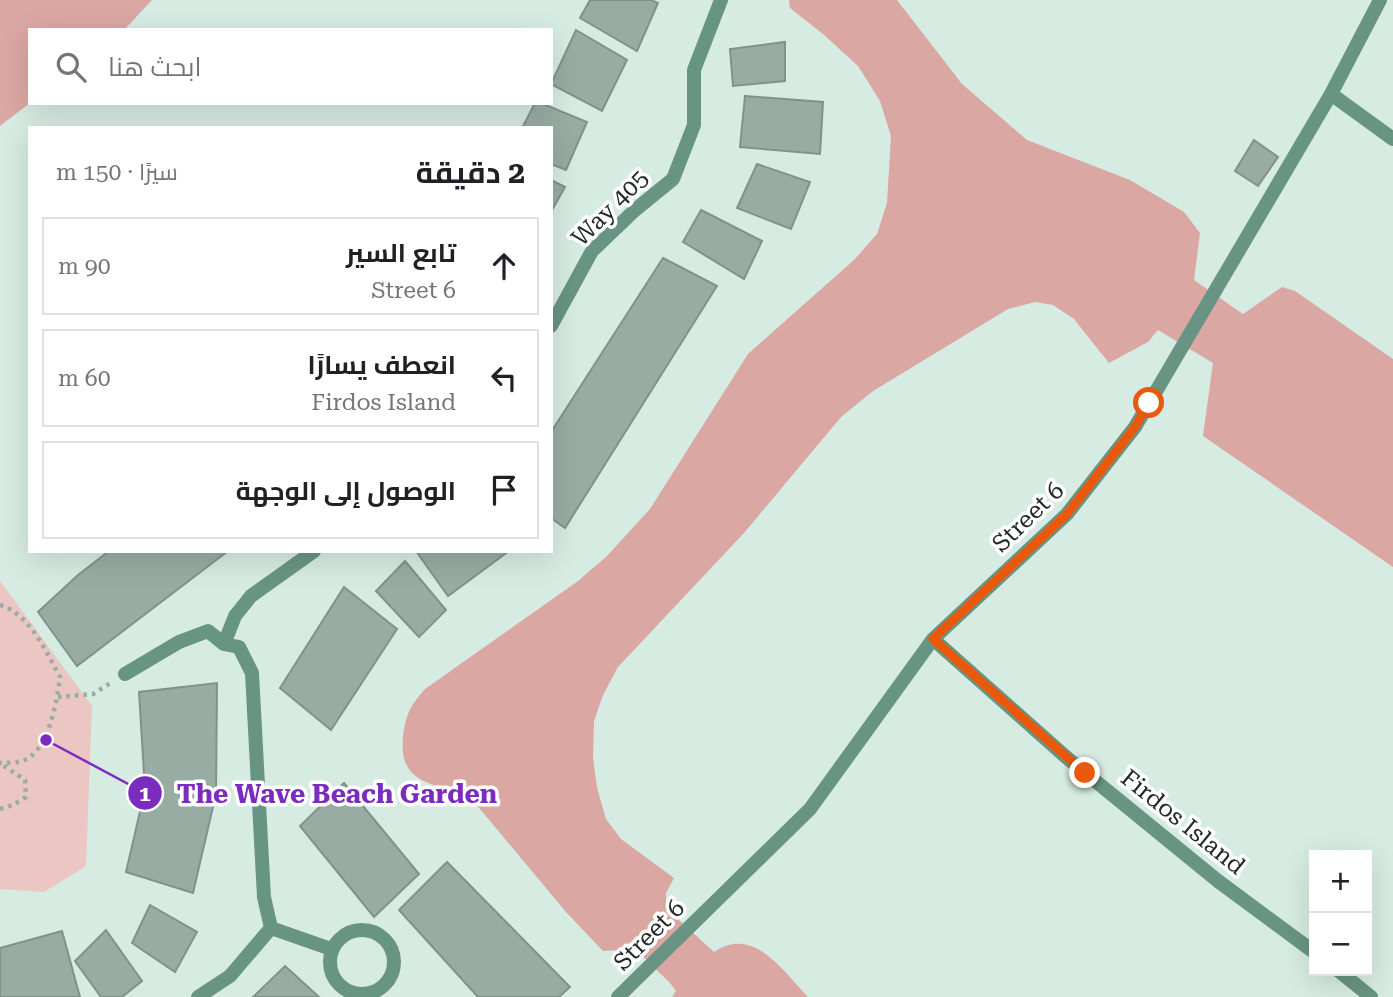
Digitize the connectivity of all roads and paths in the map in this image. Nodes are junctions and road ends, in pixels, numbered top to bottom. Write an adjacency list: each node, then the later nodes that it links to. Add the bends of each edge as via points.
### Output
1 (720, 0): 5 (street, Way 405, via 694,70 694,125 673,179 592,251)
2 (1380, 0): 3 (street, Street 6)
3 (1331, 94): 4 (street); 8 (street, Street 6, via 1135,427 1067,514)
4 (1393, 139)
5 (553, 322)
6 (311, 553): 9 (street, via 251,596 235,616)
7 (0, 605): 11 (path, via 27,624 44,649 60,677)
8 (933, 639): 15 (street, Firdos Island, via 1066,757); 18 (street, Street 6, via 810,809)
9 (224, 643): 10 (street, via 208,631 179,642); 13 (street, via 239,648 253,673 264,897)
10 (125, 674): 11 (path, via 93,694)
11 (58, 697): 12 (path, via 41,743 24,761 0,763 25,780 26,797)
12 (0, 809)
13 (271, 928): 14 (street); 17 (street, via 230,976)
14 (331, 949): 14 (street, via 334,979 350,992 370,993 388,981 392,950 378,934 368,929 346,933)
15 (1309, 949)
16 (1345, 976): 19 (street)
17 (198, 997)
18 (618, 997)
19 (1371, 997)

